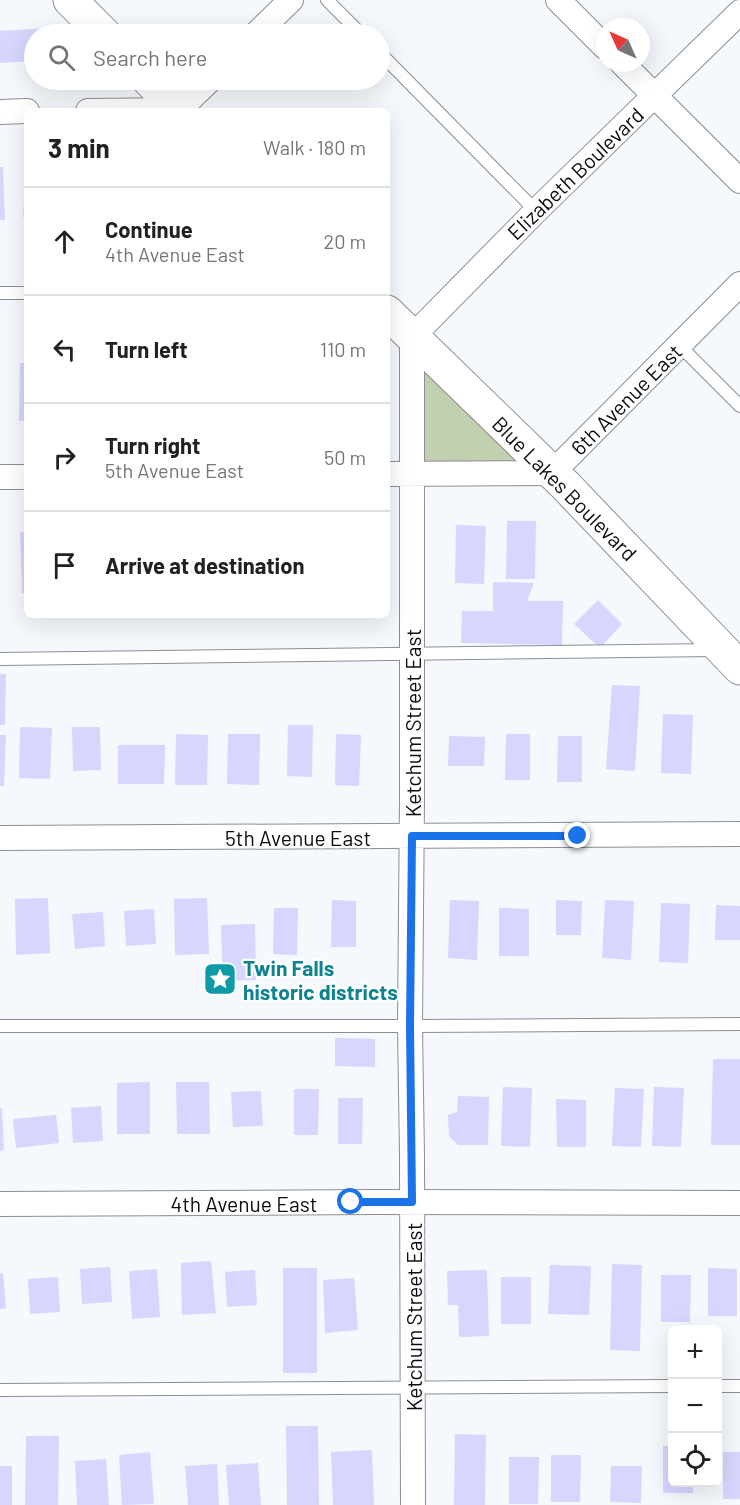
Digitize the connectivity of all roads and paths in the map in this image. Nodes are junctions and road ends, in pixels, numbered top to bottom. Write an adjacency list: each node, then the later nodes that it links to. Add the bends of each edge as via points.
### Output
1 (70, 0): 6 (main road)
2 (291, 0): 7 (street)
3 (327, 0): 8 (lane)
4 (558, 0): 9 (street)
5 (740, 12): 14 (street, Elizabeth Boulevard)
6 (94, 24)
7 (266, 24)
8 (351, 24)
9 (596, 37)
10 (390, 63): 20 (lane)
11 (631, 72): 14 (street)
12 (158, 90): 15 (main road)
13 (200, 90): 16 (street)
14 (654, 96): 19 (street); 20 (street, Elizabeth Boulevard)
15 (177, 108)
16 (183, 108)
17 (24, 111): 18 (street)
18 (0, 112)
19 (740, 181)
20 (536, 211): 25 (street, Elizabeth Boulevard)
21 (740, 284): 26 (street, 6th Avenue East)
22 (0, 293): 23 (lane)
23 (24, 293)
24 (390, 315): 25 (main road, Blue Lakes Boulevard)
25 (412, 337): 28 (main road, Blue Lakes Boulevard); 30 (street, Ketchum Street East)
26 (679, 345): 27 (lane); 28 (street, 6th Avenue East)
27 (740, 406)
28 (552, 473): 30 (street, 6th Avenue East); 35 (main road, Blue Lakes Boulevard)
29 (390, 474): 30 (street, 6th Avenue East)
30 (412, 474): 33 (street, Ketchum Street East)
31 (0, 477): 32 (street)
32 (24, 477)
33 (412, 654): 34 (lane); 35 (lane); 37 (street, Ketchum Street East)
34 (0, 659)
35 (731, 659)
36 (740, 834): 37 (street, 5th Avenue East)
37 (412, 836): 38 (street, 5th Avenue East); 41 (street, Ketchum Street East)
38 (0, 838)
39 (740, 1024): 41 (lane)
40 (0, 1026): 41 (lane)
41 (410, 1026): 42 (street, Ketchum Street East)
42 (412, 1202): 43 (street, 4th Avenue East); 44 (street, 4th Avenue East); 48 (street, Ketchum Street East)
43 (740, 1203)
44 (0, 1204)
45 (668, 1386): 48 (lane)
46 (722, 1386): 47 (lane)
47 (740, 1386)
48 (413, 1388): 49 (lane); 50 (street, Ketchum Street East)
49 (0, 1390)
50 (413, 1505)

